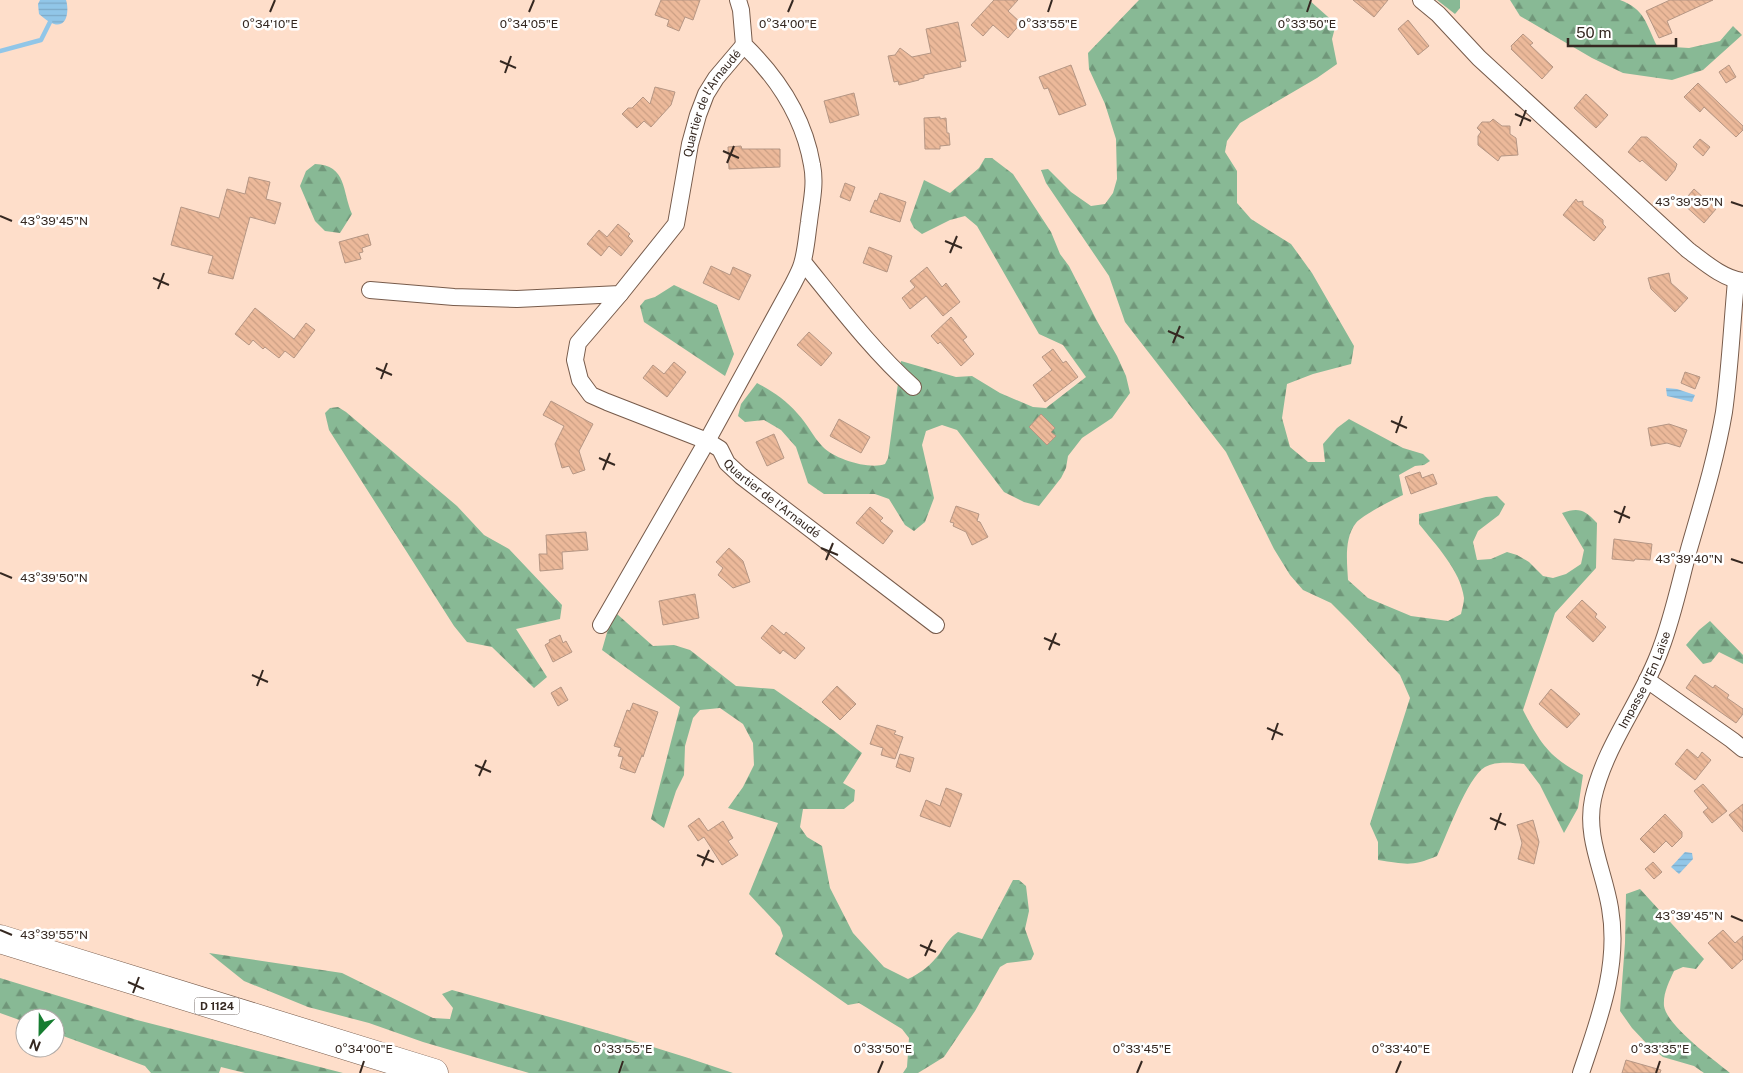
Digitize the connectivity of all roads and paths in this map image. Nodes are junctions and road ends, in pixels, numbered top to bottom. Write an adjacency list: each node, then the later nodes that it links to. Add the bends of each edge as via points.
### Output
1 (738, 0): 3 (street, Quartier de l'Arnaudé)
2 (1421, 0): 5 (street, via 1478,58 1688,250 1711,267)
3 (744, 45): 4 (street, Quartier de l'Arnaudé, via 763,64 790,102 802,127 813,166 813,190); 7 (street, Quartier de l'Arnaudé, via 716,78 698,115 676,224)
4 (802, 262): 8 (street, via 892,369); 9 (street, Quartier de l'Arnaudé)
5 (1739, 281): 12 (street, Impasse d'En Laïse, via 1716,454 1661,649)
6 (370, 290): 7 (street, via 517,299)
7 (620, 294): 9 (street, Quartier de l'Arnaudé, via 578,343 575,360 580,380 591,395)
8 (913, 387)
9 (707, 441): 10 (street, Quartier de l'Arnaudé); 11 (street, Quartier de l'Arnaudé, via 720,450 727,463 741,476)
10 (602, 625)
11 (936, 625)
12 (1647, 680): 13 (street); 16 (street, Impasse d'En Laïse, via 1608,755 1593,800 1590,821 1610,907 1612,955 1604,1004)
13 (1743, 750)
14 (0, 939): 15 (highway, D 1124)
15 (434, 1073)
16 (1581, 1073)

